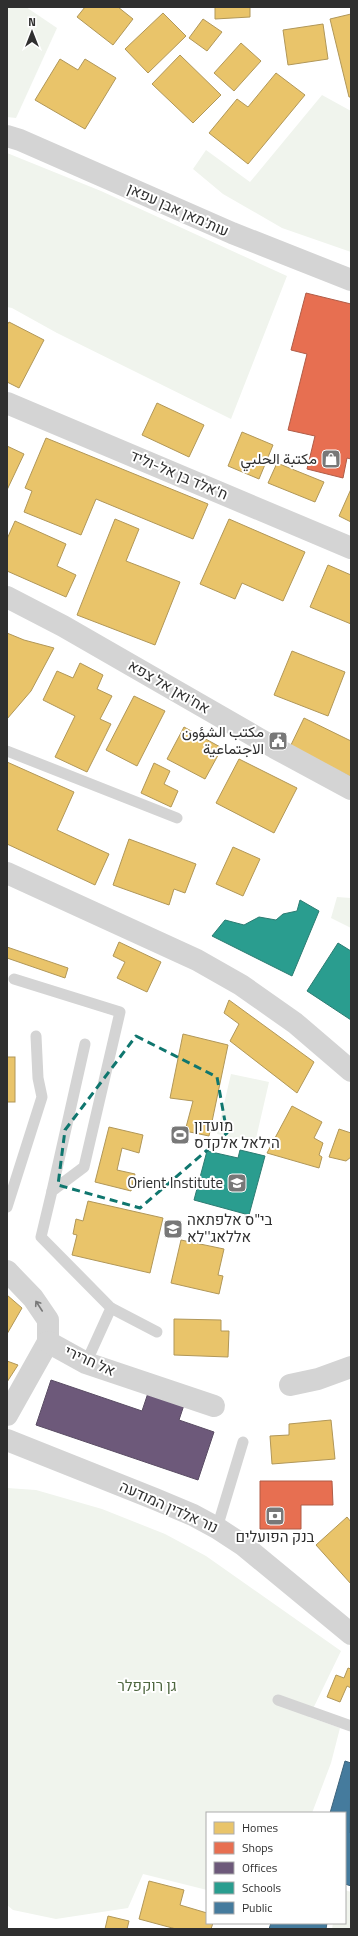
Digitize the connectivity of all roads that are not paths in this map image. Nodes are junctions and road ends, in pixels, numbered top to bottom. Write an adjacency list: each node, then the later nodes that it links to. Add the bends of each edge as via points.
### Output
1 (7, 136): 2 (street, עות'מאן אבן עפאן, via 232,234)
2 (351, 280)
3 (7, 403): 4 (street, ח'אלד בן אל-וליד)
4 (351, 548)
5 (7, 598): 7 (street, אח'ואן אל צפא, via 63,626)
6 (7, 751): 8 (lane)
7 (351, 789)
8 (177, 818)
9 (7, 873): 13 (street, via 197,960 241,985 295,1023)
10 (14, 979): 14 (lane, via 120,1012 84,1167)
11 (36, 1036): 15 (lane, via 38,1078 42,1098)
12 (85, 1044): 14 (lane)
13 (351, 1071)
14 (52, 1191): 17 (lane, via 41,1237)
15 (7, 1207)
16 (7, 1271): 19 (street, אל חרירי, one-way to 16, via 48,1320 33,1298)
17 (111, 1308): 18 (lane); 20 (lane)
18 (157, 1332)
19 (48, 1342): 20 (street, אל חרירי); 24 (street)
20 (86, 1363): 23 (street, אל חרירי)
21 (351, 1367): 22 (street, via 318,1380)
22 (290, 1385)
23 (214, 1406)
24 (7, 1415)
25 (7, 1440): 27 (street, נור אלדין המודעה, via 155,1499)
26 (243, 1442): 27 (lane)
27 (217, 1528): 28 (street, נור אלדין המודעה, via 243,1545)
28 (351, 1634)
29 (278, 1700): 30 (lane)
30 (351, 1726)

